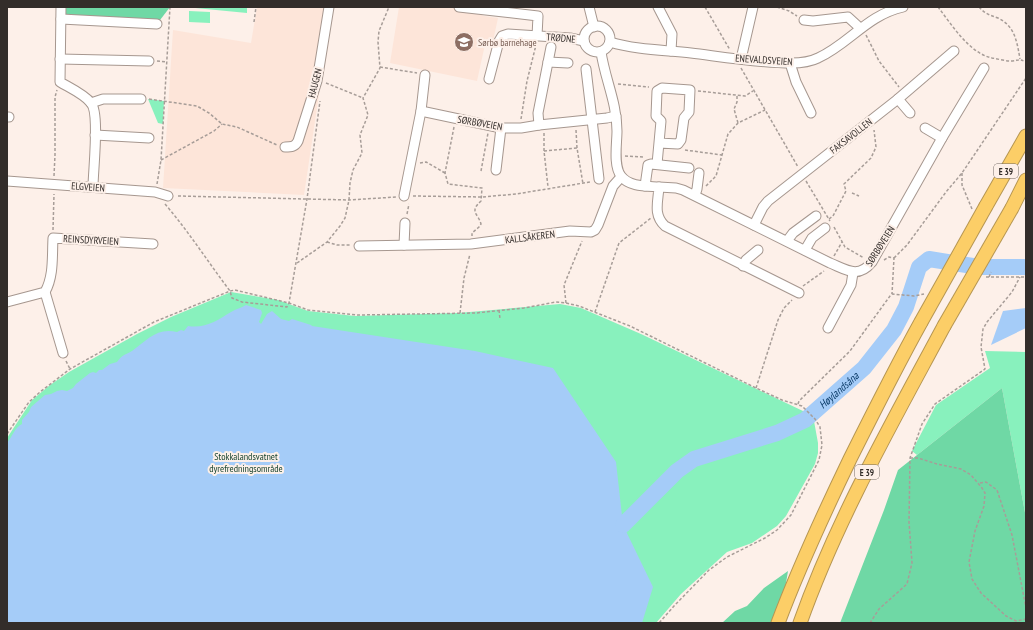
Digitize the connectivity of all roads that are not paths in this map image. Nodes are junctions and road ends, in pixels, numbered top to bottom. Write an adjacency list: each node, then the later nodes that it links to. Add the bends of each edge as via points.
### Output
1 (61, 7): 9 (street)
2 (329, 7): 47 (street, HAUGEN, via 317,81 298,141 292,147)
3 (459, 7): 8 (street, TRØDNE)
4 (589, 7): 12 (street)
5 (658, 7): 18 (street, via 672,34)
6 (753, 7): 21 (street)
7 (903, 7): 13 (street, ENEVALDSVEIEN, via 885,12)
8 (508, 10): 14 (street, TRØDNE, via 538,16)
9 (61, 19): 11 (street); 22 (street)
10 (804, 20): 13 (street, via 848,17)
11 (157, 24)
12 (594, 27): 15 (street, via 586,34); 16 (street, via 606,30)
13 (860, 28): 26 (street, ENEVALDSVEIEN, via 826,54)
14 (537, 36): 15 (street, TRØDNE); 30 (street, TRØDNE, via 502,36)
15 (584, 41): 20 (street, via 588,49)
16 (610, 42): 18 (street, ENEVALDSVEIEN); 20 (street)
17 (551, 47): 24 (street)
18 (671, 51): 21 (street, ENEVALDSVEIEN)
19 (954, 51): 32 (street, FAKSAVOLLEN)
20 (601, 52): 37 (street)
21 (738, 58): 26 (street, ENEVALDSVEIEN)
22 (60, 59): 23 (street); 33 (street, via 60,82)
23 (149, 61)
24 (548, 62): 25 (street); 39 (street, via 538,113)
25 (568, 63)
26 (790, 63): 35 (street)
27 (984, 68): 45 (street, SØRBØVEIEN)
28 (586, 69): 38 (street)
29 (425, 75): 34 (street)
30 (489, 79)
31 (141, 99): 33 (street, via 103,99)
32 (898, 99): 36 (street); 65 (street, FAKSAVOLLEN, via 768,201)
33 (91, 103): 42 (street, via 95,110)
34 (421, 111): 40 (street, SØRBØVEIEN); 61 (street, via 411,159)
35 (811, 113)
36 (910, 113)
37 (616, 116): 38 (street, SØRBØVEIEN); 52 (street, via 618,169)
38 (592, 122): 39 (street, SØRBØVEIEN); 53 (street)
39 (540, 125): 40 (street, SØRBØVEIEN)
40 (501, 128): 50 (street)
41 (925, 128): 45 (street)
42 (95, 135): 44 (street); 57 (street)
43 (1026, 136): 79 (highway, E 39, bridge, via 980,209 872,414 822,517)
44 (148, 138)
45 (942, 138): 73 (street, SØRBØVEIEN, via 872,262 861,272)
46 (659, 143): 46 (street, via 678,144 681,140 684,118 689,112 690,90 662,88 658,91 656,116 661,121); 48 (street)
47 (285, 147)
48 (658, 162): 49 (street); 56 (street, via 648,165)
49 (689, 168)
50 (496, 170)
51 (699, 173): 59 (street)
52 (621, 177): 56 (street, SØRBØVEIEN); 68 (street, KALLSÅKEREN, via 613,186 595,230 471,244)
53 (599, 179)
54 (1026, 180): 80 (highway, E 39, bridge, via 895,417 843,519)
55 (7, 181): 57 (street, ELGVEIEN)
56 (645, 186): 58 (street, SØRBØVEIEN)
57 (93, 187): 60 (street, ELGVEIEN, via 155,192)
58 (659, 187): 59 (street, SØRBØVEIEN, via 676,188); 72 (street, via 659,221)
59 (695, 195): 65 (street, SØRBØVEIEN)
60 (168, 196)
61 (407, 196)
62 (816, 216): 66 (street, via 793,233)
63 (405, 223): 68 (street)
64 (827, 223): 71 (street, via 812,238)
65 (754, 226): 66 (street, SØRBØVEIEN)
66 (787, 241): 71 (street, SØRBØVEIEN)
67 (153, 244): 74 (street, REINSDYRVEIEN, via 53,238 51,278)
68 (404, 245): 69 (street, KALLSÅKEREN)
69 (359, 246)
70 (758, 250): 72 (street)
71 (805, 250): 73 (street, SØRBØVEIEN)
72 (743, 266): 75 (street)
73 (852, 273): 77 (street, via 851,285)
74 (45, 292): 76 (street); 78 (street)
75 (799, 293)
76 (7, 302)
77 (828, 328)
78 (64, 354)
79 (778, 623)
80 (800, 623)

